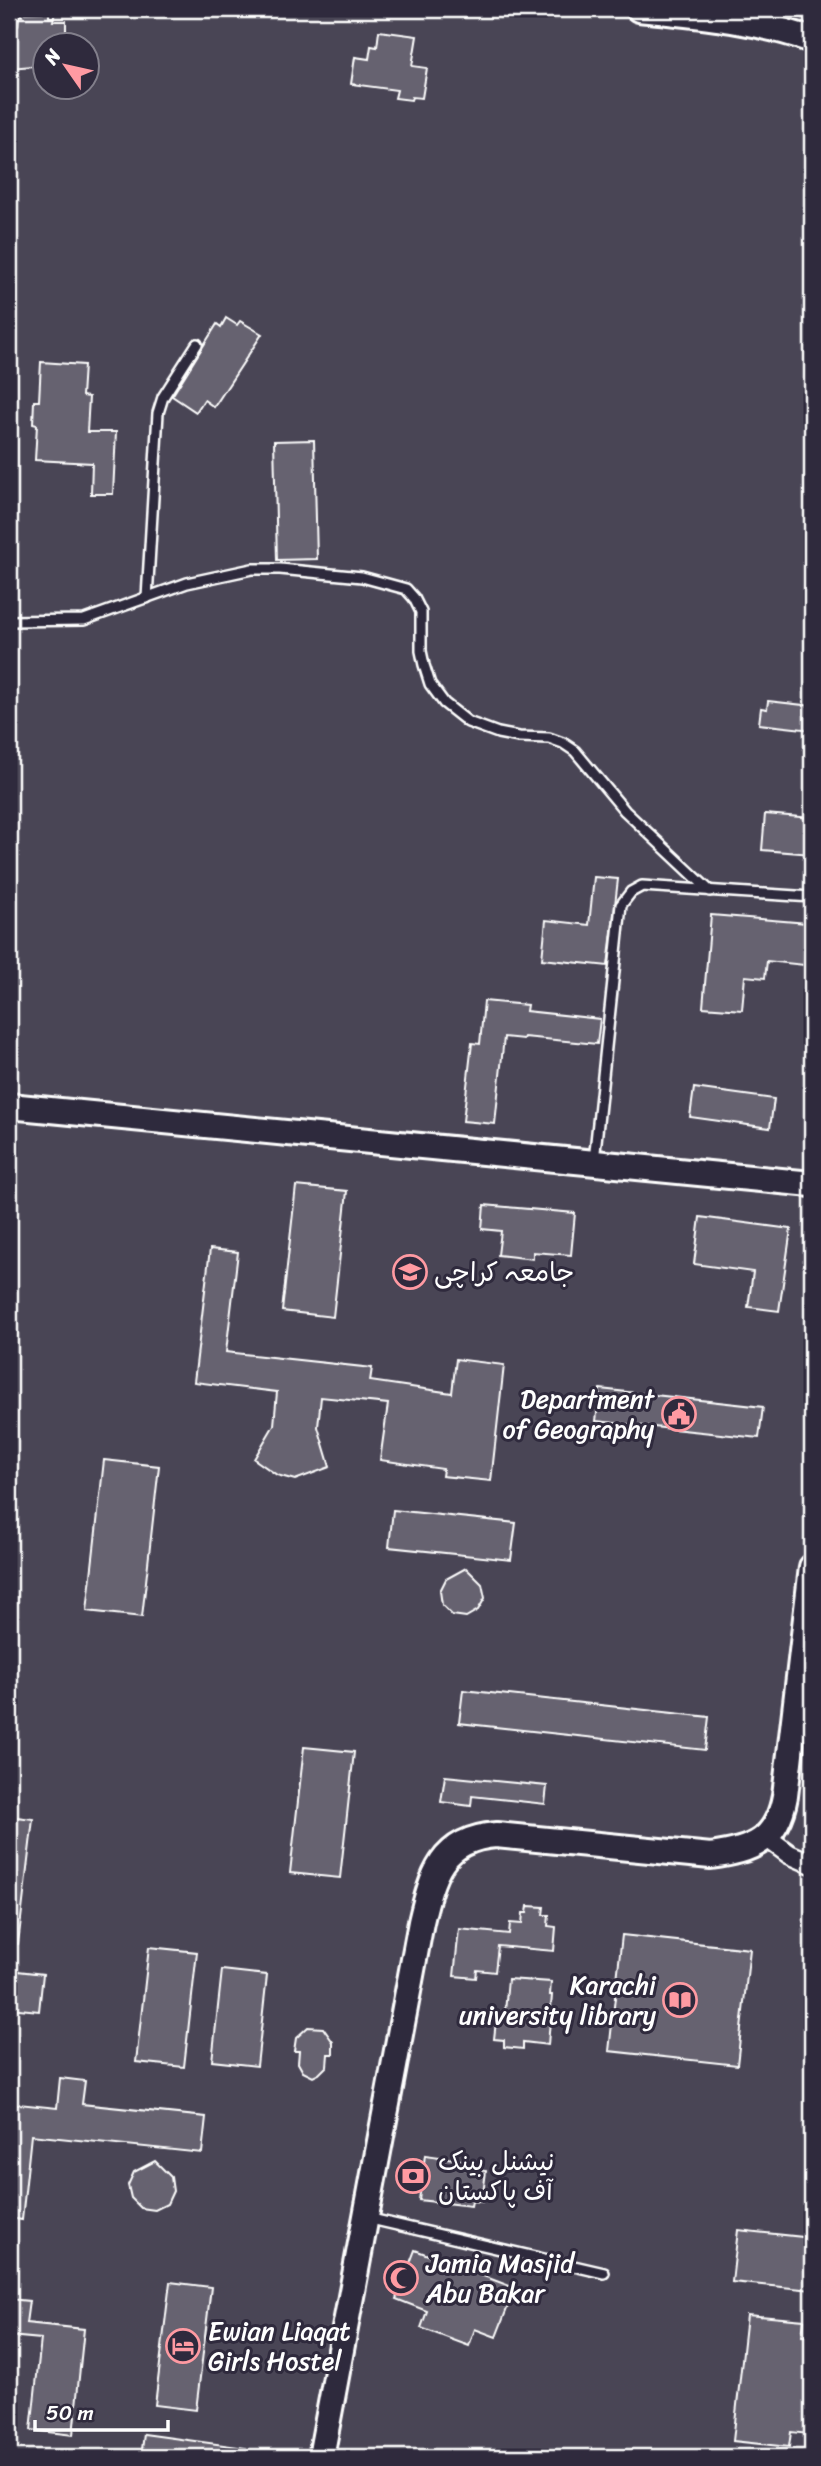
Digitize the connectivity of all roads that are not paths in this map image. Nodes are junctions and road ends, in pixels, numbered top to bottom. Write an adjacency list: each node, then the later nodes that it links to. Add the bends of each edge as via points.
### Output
1 (639, 9): 2 (street, via 741,20)
2 (812, 40)
3 (197, 344): 4 (lane, via 163,397 158,413)
4 (146, 598): 5 (lane, via 84,620); 6 (lane, via 252,569 362,577 406,589 421,612 421,651 430,684 444,703 468,722 498,733 549,738 569,747 625,811)
5 (9, 621)
6 (710, 891): 7 (lane); 9 (lane, via 642,886 621,905)
7 (812, 897)
8 (9, 1106): 9 (street)
9 (594, 1163): 10 (street)
10 (812, 1184)
11 (812, 1567): 12 (street, via 785,1796 776,1825)
12 (766, 1837): 13 (street); 14 (street, via 736,1852 711,1856 496,1835 477,1837 453,1849 436,1872 421,1922)
13 (812, 1864)
14 (366, 2218): 15 (lane); 16 (street)
15 (604, 2273)
16 (321, 2457)

